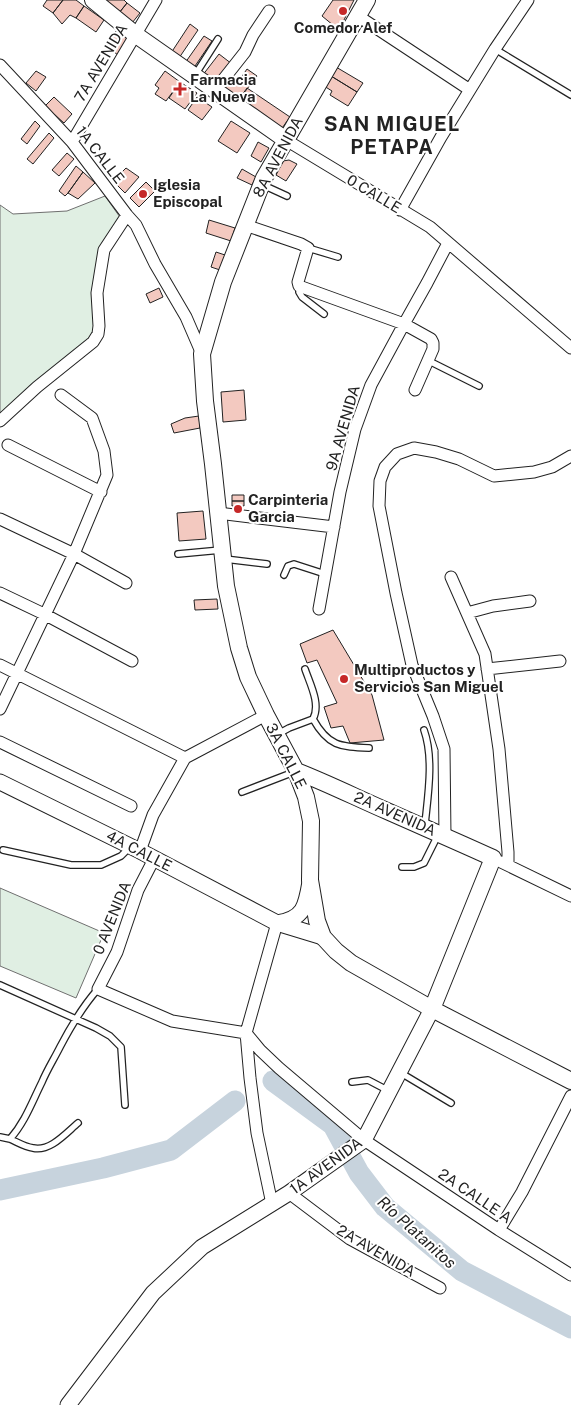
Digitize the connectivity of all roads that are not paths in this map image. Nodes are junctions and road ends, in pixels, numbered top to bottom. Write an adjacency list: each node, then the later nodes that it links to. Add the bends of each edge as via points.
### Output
1 (93, 0): 7 (main road, 0 CALLE)
2 (156, 0): 7 (street, 7A AVENIDA)
3 (367, 0): 6 (main road, 8A AVENIDA)
4 (528, 0): 9 (street)
5 (269, 12): 12 (street, via 245,52)
6 (358, 16): 13 (street); 15 (main road, 8A AVENIDA)
7 (136, 35): 11 (main road, 0 CALLE); 16 (street, 7A AVENIDA)
8 (218, 39): 11 (lane)
9 (495, 49): 13 (street); 14 (lane)
10 (0, 65): 16 (street, 1A CALLE)
11 (195, 76): 12 (main road, 0 CALLE)
12 (216, 90): 15 (main road, 0 CALLE)
13 (470, 90): 19 (street)
14 (571, 96)
15 (286, 140): 17 (main road, 8A AVENIDA); 19 (street, 0 CALLE)
16 (72, 142): 20 (street, 1A CALLE)
17 (261, 184): 18 (lane); 21 (main road, 8A AVENIDA)
18 (288, 196)
19 (400, 210): 22 (street, 0 CALLE, via 430,227)
20 (127, 215): 29 (street, 1A CALLE, via 136,225 186,317); 34 (street, via 104,250 97,293 98,334 93,342)
21 (245, 225): 23 (street); 29 (main road, 8A AVENIDA, via 223,282)
22 (448, 243): 27 (street, 9A AVENIDA); 28 (street, 0 CALLE)
23 (308, 248): 24 (lane); 25 (street, via 298,282)
24 (338, 257)
25 (300, 286): 26 (lane, via 302,297); 27 (street)
26 (324, 314)
27 (404, 324): 30 (street, via 431,339 433,350); 40 (street, 9A AVENIDA, via 371,384 356,429)
28 (571, 348)
29 (202, 354): 38 (main road, 3A CALLE)
30 (429, 361): 31 (lane); 32 (street)
31 (479, 386)
32 (415, 390)
33 (60, 395): 37 (street, via 92,418 104,451 107,474)
34 (0, 421)
35 (8, 445): 37 (street)
36 (571, 456): 72 (street, via 552,467 534,472 494,476 459,460 414,448 396,454 385,467 380,481 379,506 396,593 412,665 444,749)
37 (101, 492): 41 (street)
38 (218, 513): 40 (street); 43 (main road, 3A CALLE)
39 (0, 519): 41 (street)
40 (334, 528): 45 (street, 9A AVENIDA)
41 (74, 554): 48 (street); 53 (street)
42 (178, 554): 43 (lane)
43 (222, 555): 44 (lane); 61 (main road, 3A CALLE, via 239,648)
44 (267, 564)
45 (326, 574): 46 (lane, via 294,564 288,566); 51 (street, 9A AVENIDA)
46 (284, 575)
47 (451, 577): 52 (street)
48 (126, 582)
49 (0, 593): 53 (street)
50 (530, 601): 52 (street)
51 (319, 609)
52 (467, 613): 58 (street, via 485,654)
53 (44, 614): 54 (street); 59 (street)
54 (132, 661)
55 (560, 661): 58 (street)
56 (0, 665): 59 (street)
57 (305, 669): 62 (lane, via 314,695 316,710)
58 (487, 669): 76 (street, via 499,749 508,852)
59 (17, 674): 60 (street); 67 (street)
60 (0, 708)
61 (266, 715): 64 (main road, 3A CALLE); 67 (street)
62 (313, 719): 64 (lane); 66 (lane, via 322,734 332,742 346,748)
63 (424, 730): 72 (lane, via 428,742 429,785)
64 (276, 735): 68 (main road, 3A CALLE)
65 (0, 742): 71 (street)
66 (369, 748)
67 (185, 758): 73 (street)
68 (296, 771): 70 (lane); 72 (main road, 2A AVENIDA); 78 (main road, 3A CALLE, via 309,808)
69 (0, 782): 73 (street, 4A CALLE)
70 (242, 792)
71 (131, 806)
72 (436, 832): 76 (main road, 2A AVENIDA); 77 (lane, via 424,863)
73 (135, 849): 74 (lane, via 101,865 72,865); 75 (street, 4A CALLE)
74 (3, 850)
75 (154, 859): 80 (street, 4A CALLE); 83 (street, 0 AVENIDA)
76 (500, 861): 79 (street); 84 (main road, 1A AVENIDA)
77 (402, 867)
78 (310, 880): 80 (street, via 304,907 294,918); 81 (main road, 3A CALLE)
79 (571, 896)
80 (277, 923): 81 (street, 4A CALLE); 86 (street)
81 (323, 937): 84 (main road, 3A CALLE, via 351,963)
82 (0, 985): 85 (lane)
83 (98, 989): 85 (lane); 86 (street, via 172,1021)
84 (432, 1009): 87 (street, 1A AVENIDA); 88 (main road, 3A CALLE)
85 (75, 1019): 93 (lane, via 110,1036 120,1047); 96 (lane, via 20,1128)
86 (246, 1033): 97 (street, 2A CALLE A, via 279,1068); 99 (street, via 258,1133)
87 (399, 1071): 90 (street, 1A AVENIDA); 92 (lane)
88 (571, 1081)
89 (352, 1082): 90 (lane, via 368,1080)
90 (390, 1091): 97 (street, 1A AVENIDA)
91 (571, 1096): 100 (street)
92 (451, 1103)
93 (125, 1105)
94 (78, 1123): 96 (lane, via 47,1147 35,1149)
95 (0, 1137): 96 (lane)
96 (10, 1139)
97 (363, 1141): 98 (street, 1A AVENIDA); 100 (street, 2A CALLE A)
98 (289, 1193): 99 (street, 1A AVENIDA); 102 (street, 2A AVENIDA, via 350,1239)
99 (272, 1204): 103 (street, 1A AVENIDA, via 202,1247 153,1293)
100 (499, 1230): 101 (street, 2A CALLE A)
101 (571, 1275)
102 (440, 1288)
103 (68, 1405)

